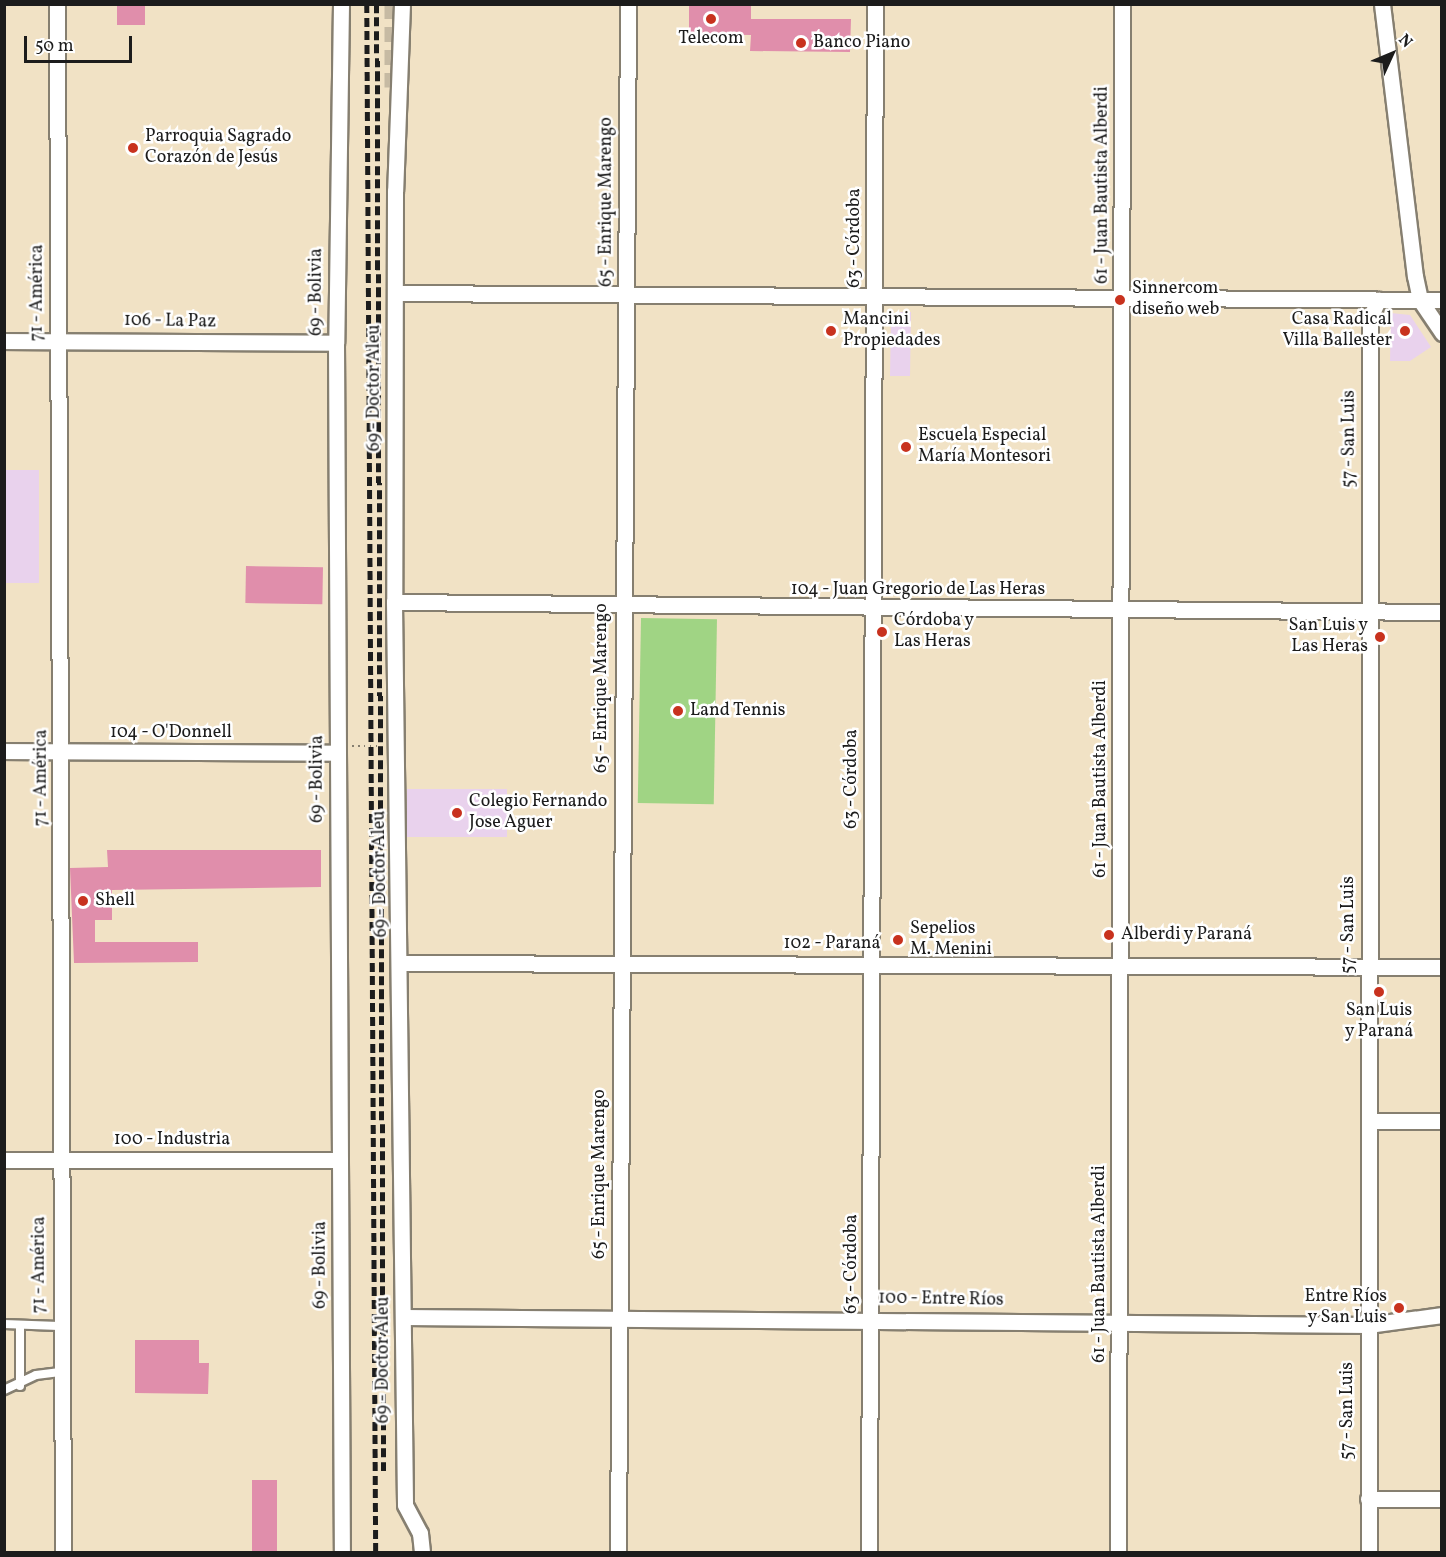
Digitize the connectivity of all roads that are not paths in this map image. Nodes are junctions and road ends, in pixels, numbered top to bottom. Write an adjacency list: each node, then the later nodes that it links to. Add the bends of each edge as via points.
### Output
1 (57, 4): 18 (street, 71 - América)
2 (341, 4): 20 (street, 69 - Bolivia)
3 (402, 4): 9 (street, 69 - Doctor Aleu)
4 (628, 4): 12 (street, 65 - Enrique Marengo)
5 (875, 4): 13 (street, 63 - Córdoba)
6 (1122, 4): 11 (street, 61 - Juan Bautista Alberdi)
7 (1382, 4): 15 (street)
8 (392, 87): 9 (street, 69 - Doctor Aleu)
9 (395, 191): 10 (street, 69 - Doctor Aleu)
10 (395, 293): 12 (street); 21 (street, 69 - Doctor Aleu)
11 (1123, 296): 13 (street); 14 (street); 24 (street, 61 - Juan Bautista Alberdi)
12 (626, 297): 13 (street); 22 (street, 65 - Enrique Marengo)
13 (874, 298): 23 (street, 63 - Córdoba)
14 (1378, 300): 15 (street); 26 (street, 57 - San Luis, via 1370,318)
15 (1420, 300): 16 (street); 17 (street)
16 (1442, 300)
17 (1442, 333)
18 (58, 340): 19 (street, 106 - La Paz); 20 (street, 106 - La Paz); 29 (street, 71 - América)
19 (4, 341)
20 (336, 343): 27 (street, 69 - Bolivia)
21 (394, 602): 22 (street, 104 - Juan Gregorio de Las Heras); 31 (street, 69 - Doctor Aleu)
22 (622, 608): 23 (street, 104 - Juan Gregorio de Las Heras); 30 (street, 65 - Enrique Marengo)
23 (871, 609): 24 (street, 104 - Juan Gregorio de Las Heras); 32 (street, 63 - Córdoba)
24 (1120, 611): 26 (street, 104 - Juan Gregorio de Las Heras); 33 (street, 61 - Juan Bautista Alberdi)
25 (1442, 612): 26 (street, 104 - Juan Gregorio de Las Heras)
26 (1370, 615): 34 (street, 57 - San Luis)
27 (337, 749): 29 (street, 104 - O'Donnell); 40 (street, 69 - Bolivia)
28 (4, 751): 29 (street, 104 - O'Donnell)
29 (62, 752): 38 (street, 71 - América)
30 (620, 962): 31 (street, 102 - Paraná); 32 (street, 102 - Paraná); 43 (street, 65 - Enrique Marengo)
31 (402, 963): 42 (street, 69 - Doctor Aleu)
32 (873, 963): 33 (street, 102 - Paraná); 44 (street, 63 - Córdoba)
33 (1121, 965): 34 (street, 102 - Paraná); 45 (street, 61 - Juan Bautista Alberdi)
34 (1368, 967): 35 (street, 102 - Paraná); 36 (street, 57 - San Luis)
35 (1442, 967)
36 (1370, 1120): 37 (street); 48 (street, 57 - San Luis)
37 (1442, 1121)
38 (59, 1159): 39 (street, 100 - Industria); 40 (street, 100 - Industria); 49 (street, 71 - América)
39 (4, 1160)
40 (340, 1160): 56 (street, 69 - Bolivia)
41 (1442, 1315): 48 (street, 100 - Entre Ríos)
42 (403, 1317): 43 (street, 100 - Entre Ríos); 57 (street, 69 - Doctor Aleu, via 405,1505 420,1533)
43 (619, 1319): 44 (street, 100 - Entre Ríos); 58 (street, 65 - Enrique Marengo)
44 (871, 1319): 45 (street, 100 - Entre Ríos); 59 (street, 63 - Córdoba)
45 (1119, 1322): 48 (street, 100 - Entre Ríos); 60 (street, 61 - Juan Bautista Alberdi)
46 (4, 1324): 47 (lane)
47 (20, 1325): 49 (lane); 51 (lane)
48 (1368, 1325): 53 (street, 57 - San Luis)
49 (59, 1326): 50 (street, 71 - América)
50 (60, 1372): 51 (lane, via 36,1375); 55 (street, 71 - América)
51 (20, 1386): 52 (lane)
52 (4, 1390)
53 (1368, 1499): 54 (street); 61 (street, 57 - San Luis)
54 (1442, 1499)
55 (63, 1552)
56 (342, 1552)
57 (422, 1552)
58 (618, 1552)
59 (869, 1552)
60 (1118, 1552)
61 (1369, 1552)

